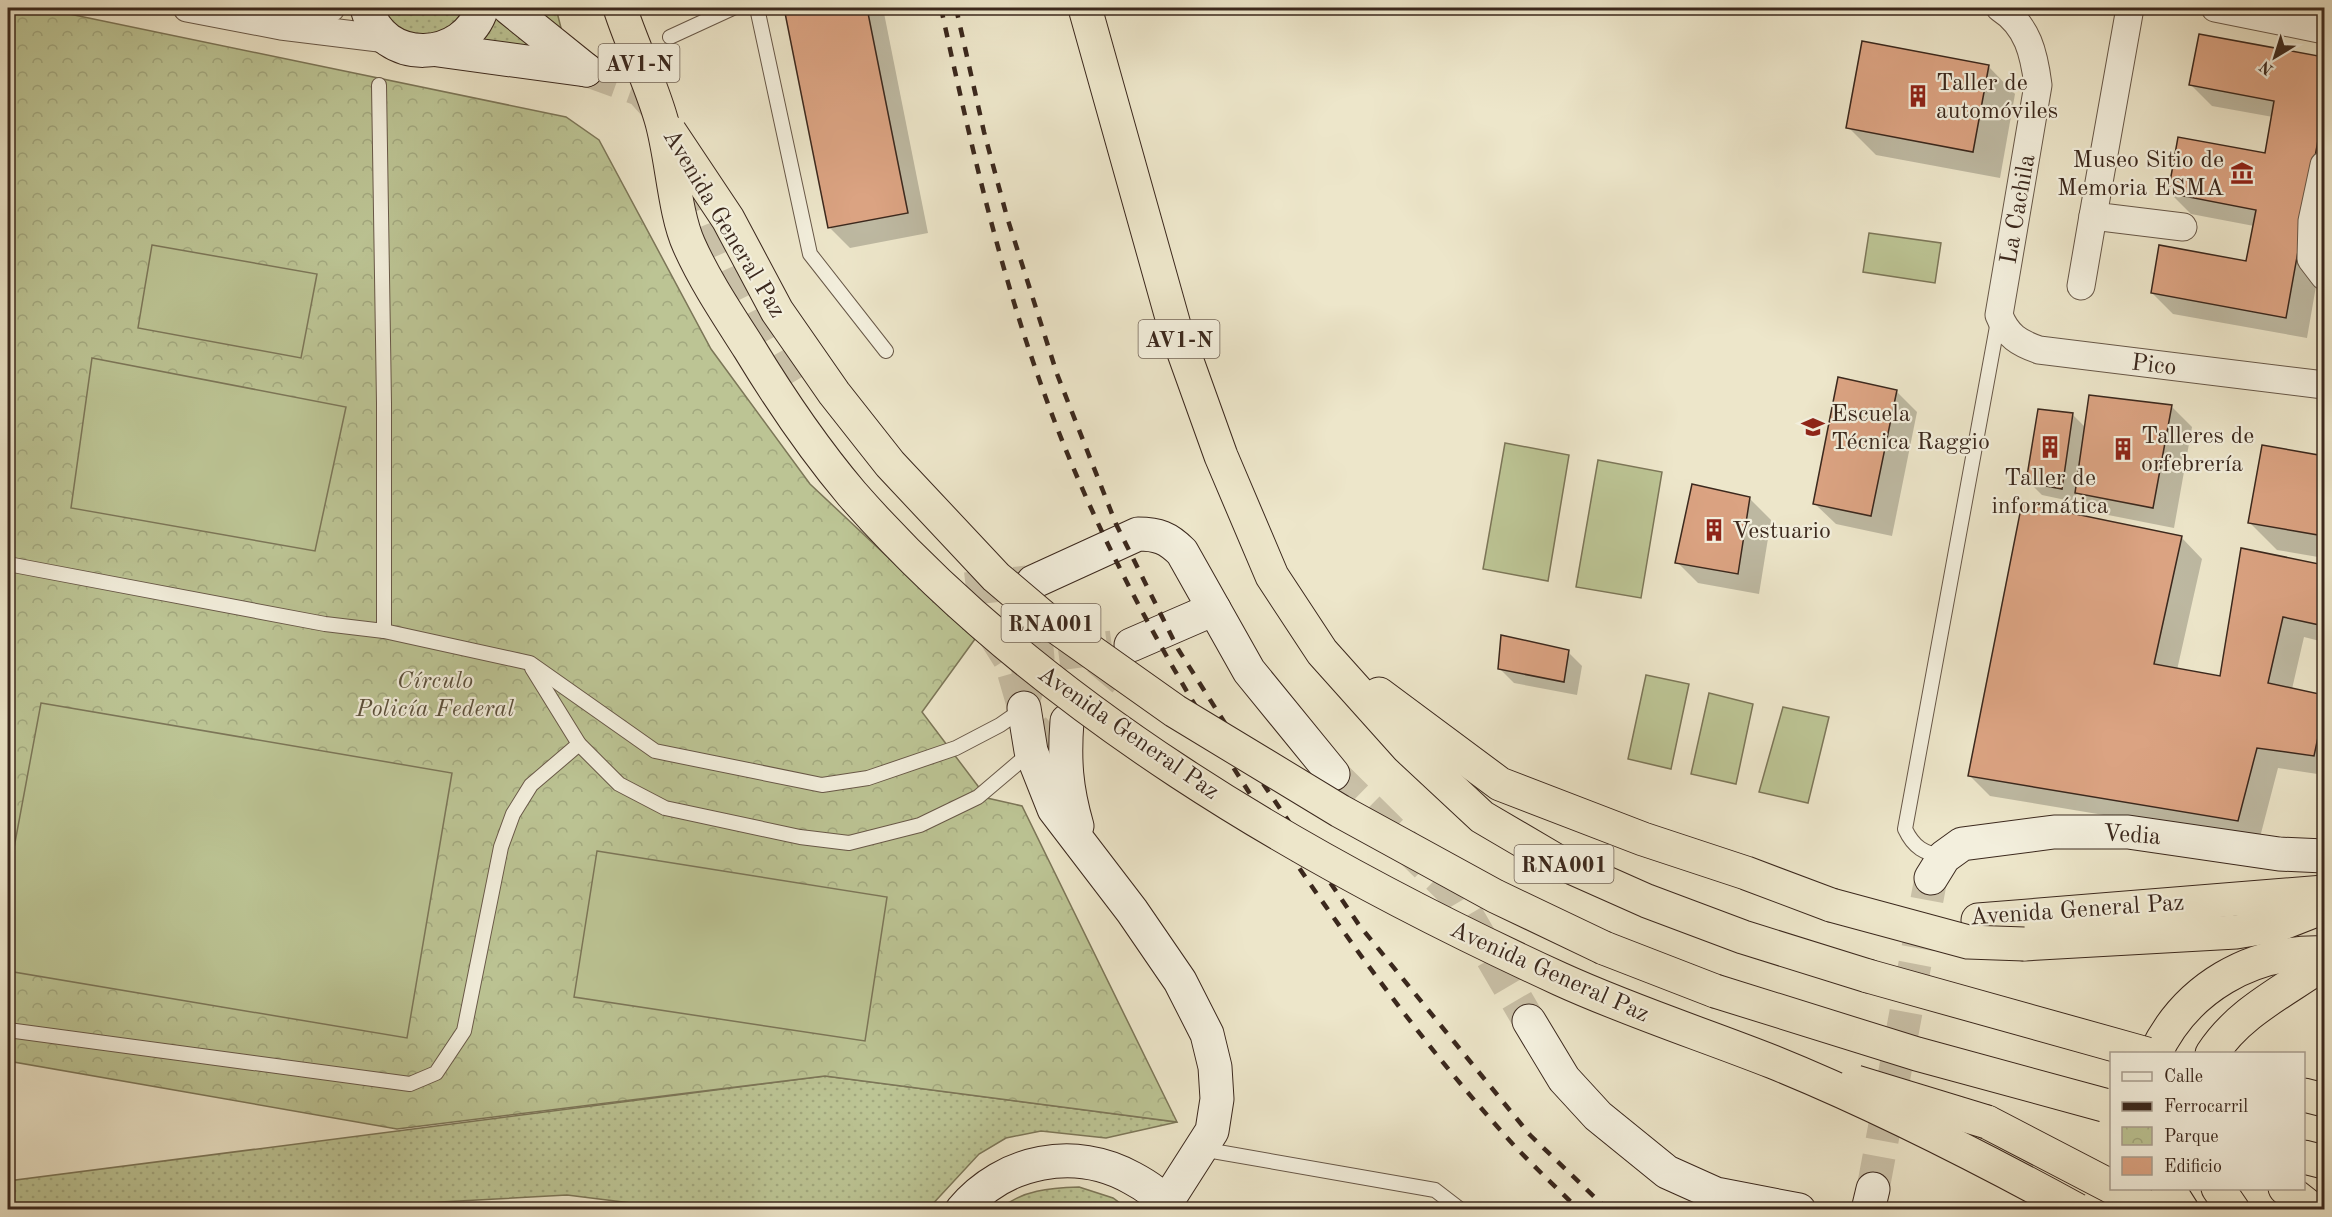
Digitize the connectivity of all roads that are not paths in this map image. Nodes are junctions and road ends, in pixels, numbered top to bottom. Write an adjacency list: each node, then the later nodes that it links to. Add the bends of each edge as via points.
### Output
1 (187, 8): 13 (street)
2 (331, 8): 13 (street)
3 (367, 8): 16 (street, via 375,26)
4 (482, 8): 17 (street, via 468,32 454,44)
5 (509, 8): 17 (street, via 586,70)
6 (620, 8): 19 (highway, AV1-N, bridge)
7 (734, 8): 15 (lane)
8 (757, 8): 26 (lane, via 810,254)
9 (1085, 8): 33 (highway, AV1-N, via 1174,326 1221,456 1272,576)
10 (2000, 8): 25 (street, La Cachila, via 2025,33 2033,52 2038,85)
11 (2130, 8): 21 (street)
12 (2215, 8): 14 (street)
13 (281, 26): 16 (street)
14 (2325, 30)
15 (670, 37)
16 (387, 39): 17 (street, via 420,51)
17 (438, 50)
18 (379, 85): 31 (lane)
19 (661, 118): 52 (highway, Avenida General Paz, bridge, via 687,242 792,418 853,494 1000,640 1169,765 1335,865 1563,980 1664,1023); 55 (highway, Avenida General Paz / RNA001, bridge, via 728,219 777,311 890,464 996,577 1048,621 1166,704 1415,855 1604,948 1726,994 1917,1054)
20 (2325, 165): 23 (street, via 2312,222 2311,259)
21 (2092, 216): 22 (street); 24 (street)
22 (2183, 227)
23 (2325, 276)
24 (2081, 286)
25 (1999, 315): 27 (street, Pico, via 2005,330 2020,343 2039,350); 42 (lane, via 1905,829 1915,846)
26 (885, 351)
27 (2325, 385)
28 (8, 564): 31 (lane, via 325,624)
29 (1033, 582): 30 (street, via 1138,534 1157,534 1182,552)
30 (1214, 609): 32 (street); 39 (street, via 1249,670)
31 (384, 631): 34 (lane)
32 (1131, 645)
33 (1322, 652): 44 (highway, Avenida General Paz, via 1500,784); 49 (highway, RNA001, bridge, via 1408,748 1482,817 1557,861 1743,937)
34 (530, 663): 35 (lane, via 656,751 822,785 868,778 956,748); 37 (lane)
35 (1024, 708): 38 (street)
36 (1066, 722): 40 (street, via 1065,775)
37 (579, 744): 38 (lane, via 619,784 665,808 800,837 849,843 920,825 978,797); 48 (lane, via 531,785 513,814 501,847 464,1031 436,1073 410,1084)
38 (1031, 752): 40 (street, via 1054,809)
39 (1333, 774)
40 (1083, 844): 56 (street, via 1180,981 1207,1034 1217,1099 1212,1131)
41 (2325, 856): 42 (street, Vedia, via 2279,854 2161,835 2084,831 1971,842 1951,850)
42 (1938, 868)
43 (2319, 898): 44 (highway, Avenida General Paz, bridge, via 2199,901 1978,920); 44 (highway, bridge, via 2278,925 2236,932 2024,944 1968,942)
44 (1831, 906)
45 (2325, 953): 50 (highway, via 2258,961 2218,981 2190,1001 2169,1026)
46 (2325, 963): 51 (highway, via 2257,1008)
47 (1529, 1021): 66 (street, via 1564,1079 1599,1116 1667,1172 1716,1194)
48 (8, 1030)
49 (2143, 1052)
50 (2156, 1052)
51 (2213, 1052)
52 (1775, 1063): 59 (highway, bridge, via 1884,1089 1987,1122); 67 (highway, Avenida General Paz, bridge, via 1971,1152)
53 (2305, 1095): 54 (highway)
54 (2325, 1100)
55 (2109, 1107)
56 (1201, 1149): 63 (street); 65 (lane, via 1435,1190)
57 (2305, 1157): 58 (highway)
58 (2325, 1162)
59 (2110, 1186)
60 (2117, 1190): 68 (highway)
61 (2169, 1190): 69 (highway)
62 (2288, 1190): 70 (highway)
63 (1169, 1206): 64 (street, via 1149,1187 1116,1169 1080,1160 1043,1162 1008,1173 976,1193)
64 (962, 1209)
65 (1461, 1209)
66 (1799, 1209)
67 (2077, 1209)
68 (2152, 1209)
69 (2182, 1209)
70 (2313, 1209)

